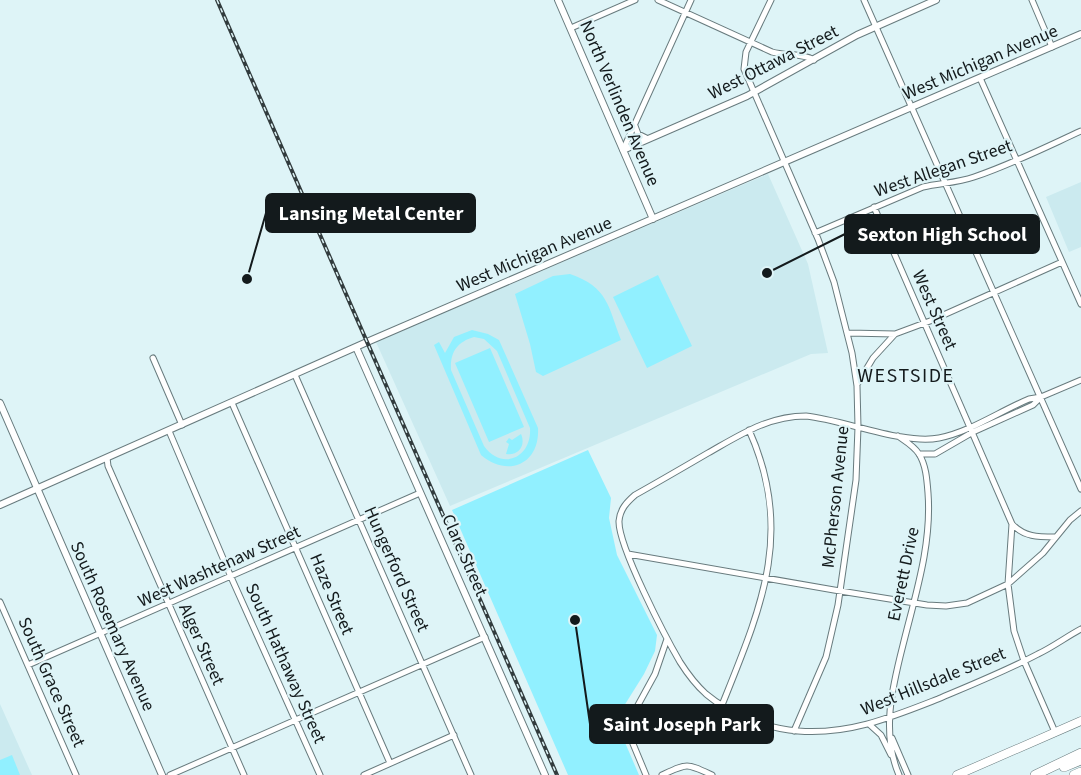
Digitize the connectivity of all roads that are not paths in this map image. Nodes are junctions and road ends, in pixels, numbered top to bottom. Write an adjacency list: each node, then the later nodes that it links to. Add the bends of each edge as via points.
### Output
1 (558, 0): 11 (street, North Verlinden Avenue)
2 (635, 0): 11 (street)
3 (658, 0): 9 (street)
4 (691, 0): 9 (street)
5 (771, 0): 13 (street, McPherson Avenue)
6 (864, 0): 10 (street)
7 (936, 0): 10 (street, West Ottawa Street)
8 (1032, 0): 14 (street)
9 (685, 12): 13 (street); 19 (street)
10 (876, 26): 15 (street, West Ottawa Street); 18 (street)
11 (571, 28): 22 (street, North Verlinden Avenue)
12 (1081, 34): 14 (street, West Michigan Avenue)
13 (751, 42): 15 (street, via 778,54); 17 (street, McPherson Avenue, via 744,69)
14 (1052, 47): 16 (street, West Michigan Avenue)
15 (814, 60): 17 (street, West Ottawa Street)
16 (980, 78): 18 (street, West Michigan Avenue); 23 (street)
17 (753, 93): 21 (street, West Ottawa Street); 24 (street, McPherson Avenue)
18 (913, 107): 24 (street, West Michigan Avenue); 25 (street)
19 (635, 124): 21 (street, via 638,134); 22 (street)
20 (1081, 131): 23 (street, West Allegan Street)
21 (648, 139): 22 (street, West Ottawa Street)
22 (623, 150): 27 (street, North Verlinden Avenue)
23 (1016, 159): 25 (street, West Allegan Street, via 971,178); 29 (street)
24 (784, 164): 27 (street, West Michigan Avenue); 28 (street, McPherson Avenue)
25 (946, 183): 26 (street, West Allegan Street, via 923,187); 30 (street)
26 (874, 207): 28 (street, West Allegan Street); 32 (street, West Street)
27 (653, 219): 35 (street, West Michigan Avenue)
28 (815, 233): 33 (street, McPherson Avenue)
29 (1062, 262): 30 (street); 31 (street)
30 (994, 292): 32 (street); 40 (street)
31 (1081, 304)
32 (924, 323): 34 (street); 45 (street, West Street)
33 (848, 333): 34 (street); 39 (street, McPherson Avenue)
34 (895, 334): 39 (street, via 873,358)
35 (356, 347): 37 (street, West Michigan Avenue); 53 (street, Clare Street)
36 (153, 358): 43 (street)
37 (295, 375): 42 (street, West Michigan Avenue); 56 (street, Hungerford Street)
38 (1081, 380): 40 (street)
39 (857, 386): 44 (street, McPherson Avenue)
40 (1041, 397): 45 (street, via 1029,399); 52 (street)
41 (0, 403): 51 (street, South Rosemary Avenue)
42 (232, 403): 43 (street, West Michigan Avenue); 59 (street, Haze Street)
43 (182, 425): 47 (street, West Michigan Avenue)
44 (858, 427): 46 (street, West Hillsdale Street, via 813,416 792,416); 48 (street, West Hillsdale Street); 64 (street, McPherson Avenue, via 856,480)
45 (972, 429): 48 (street, West Hillsdale Street, via 937,439); 49 (street, via 935,454); 57 (street, West Street)
46 (749, 430): 60 (street, West Hillsdale Street, via 625,504 619,521); 62 (street, via 770,497 772,540)
47 (169, 431): 50 (street, West Michigan Avenue); 61 (street, South Hathaway Street)
48 (897, 435): 49 (street)
49 (919, 454): 66 (street, Everett Drive, via 927,475 929,517)
50 (107, 458): 51 (street, West Michigan Avenue); 67 (street, Alger Street)
51 (37, 489): 54 (street, West Michigan Avenue); 69 (street, South Rosemary Avenue)
52 (1081, 489)
53 (420, 493): 56 (street, West Washtenaw Street); 70 (street, Clare Street)
54 (0, 505)
55 (1081, 511): 58 (street)
56 (359, 520): 59 (street, West Washtenaw Street); 74 (street, Hungerford Street)
57 (1012, 524): 58 (street, via 1030,536); 63 (street, West Street)
58 (1055, 537): 63 (street)
59 (296, 548): 61 (street, West Washtenaw Street); 75 (street, Haze Street)
60 (628, 554): 62 (street); 71 (street, West Hillsdale Street)
61 (231, 577): 67 (street, West Washtenaw Street); 78 (street, South Hathaway Street)
62 (767, 579): 64 (street); 76 (street)
63 (1008, 584): 66 (street, via 968,603); 72 (street, West Street, via 1014,631)
64 (840, 591): 66 (street); 82 (street, McPherson Avenue, via 831,640)
65 (0, 602): 73 (street, South Grace Street)
66 (914, 603): 77 (street, Everett Drive, via 892,691)
67 (168, 604): 69 (street, West Washtenaw Street); 85 (street, Alger Street)
68 (1081, 629): 72 (street, West Hillsdale Street)
69 (100, 634): 73 (street, West Washtenaw Street); 92 (street, South Rosemary Avenue)
70 (485, 637): 74 (street); 98 (street, Clare Street)
71 (667, 639): 76 (street, West Hillsdale Street, via 699,686); 99 (street, via 655,674 626,727)
72 (1024, 662): 77 (street, West Hillsdale Street); 83 (street, West Street)
73 (28, 665): 91 (street, South Grace Street)
74 (422, 665): 75 (street); 84 (street, Hungerford Street)
75 (358, 692): 78 (street); 88 (street, Haze Street)
76 (722, 705): 82 (street, West Hillsdale Street, via 756,722)
77 (890, 718): 80 (street, West Hillsdale Street); 81 (street, Everett Drive)
78 (295, 720): 85 (street); 95 (street, South Hathaway Street)
79 (1081, 721): 83 (main road)
80 (870, 725): 82 (street, West Hillsdale Street); 89 (street, via 881,735)
81 (890, 729): 89 (street, Everett Drive); 103 (street, Everett Drive)
82 (795, 731)
83 (1054, 732): 104 (main road)
84 (454, 735): 88 (street); 97 (street, Hungerford Street)
85 (232, 748): 93 (street); 94 (street, Alger Street)
86 (1081, 753): 105 (highway)
87 (1081, 760): 106 (highway)
88 (390, 763): 96 (street)
89 (894, 764): 102 (street, Everett Drive)
90 (1081, 772): 107 (highway)
91 (76, 775)
92 (162, 775)
93 (170, 775)
94 (244, 775)
95 (320, 775)
96 (364, 775)
97 (471, 775)
98 (545, 775)
99 (646, 775)
100 (662, 775): 101 (street, via 684,765)
101 (712, 775)
102 (899, 775)
103 (908, 775)
104 (957, 775)
105 (1035, 775)
106 (1047, 775)
107 (1074, 775)

